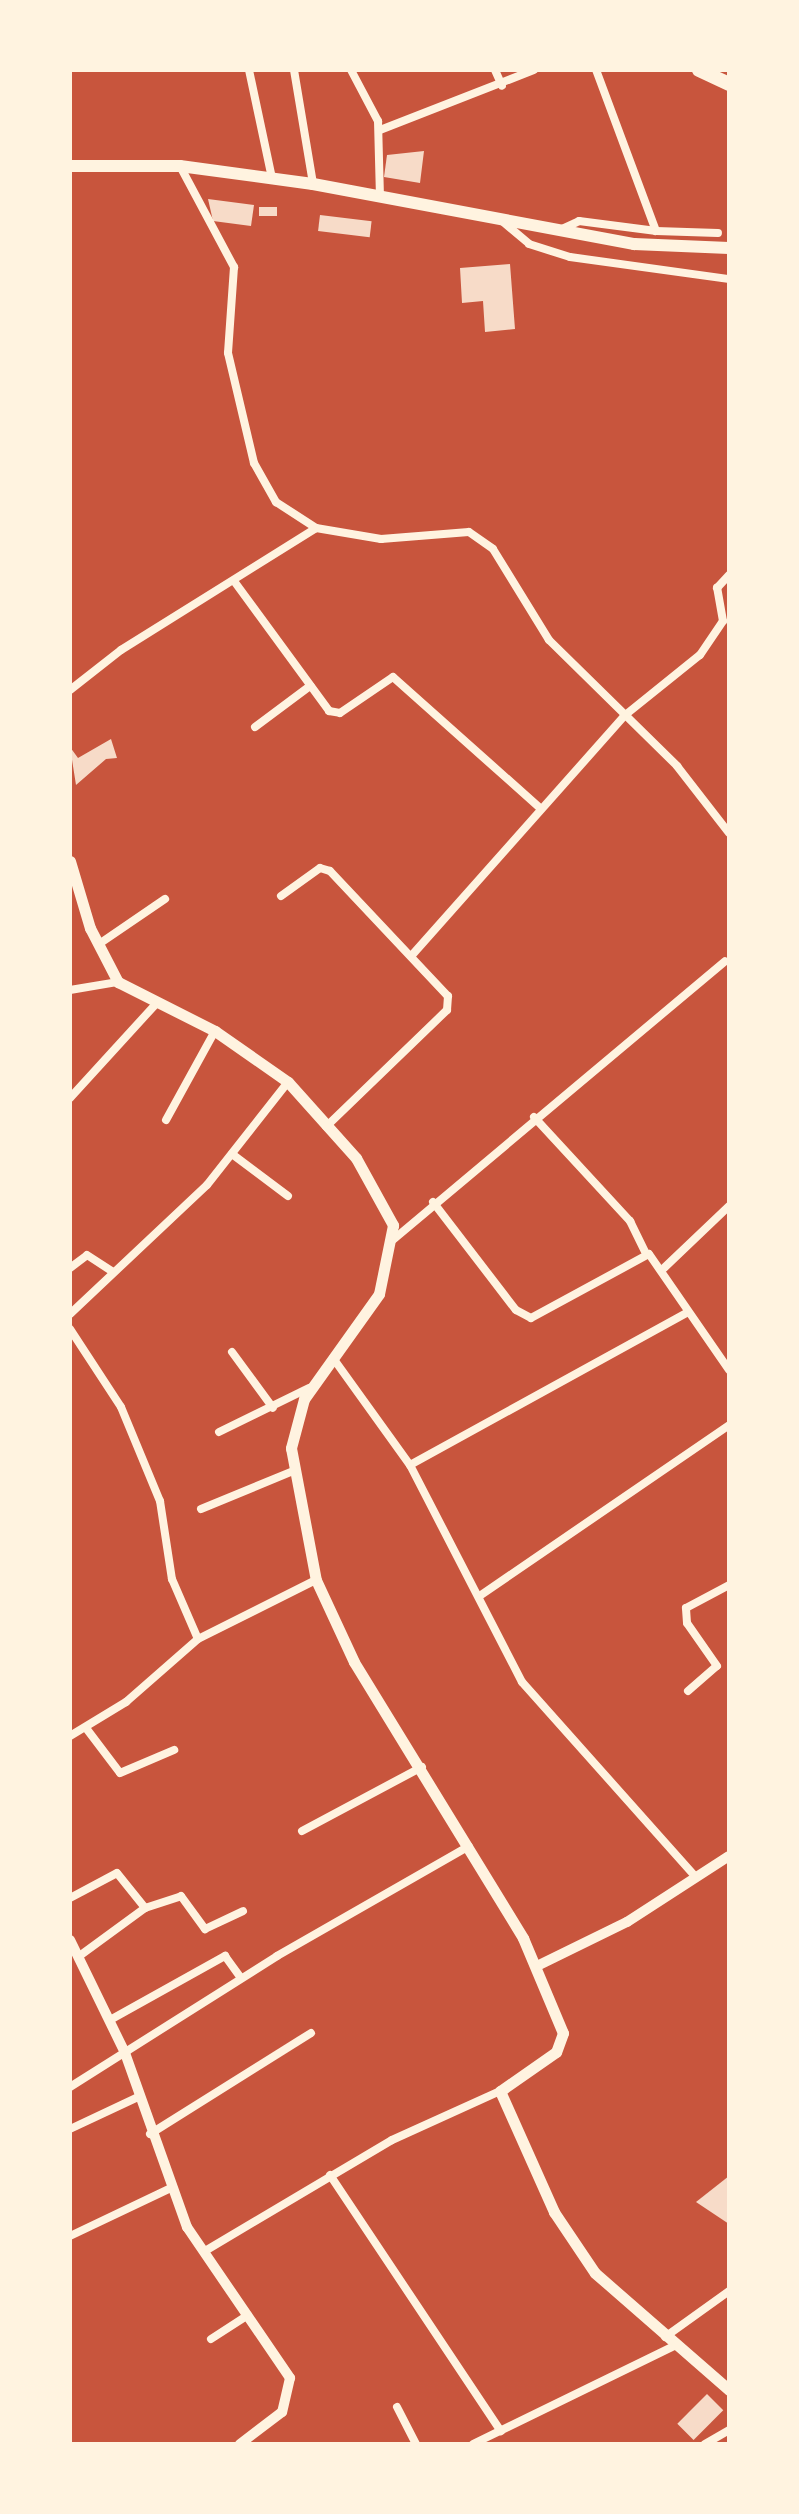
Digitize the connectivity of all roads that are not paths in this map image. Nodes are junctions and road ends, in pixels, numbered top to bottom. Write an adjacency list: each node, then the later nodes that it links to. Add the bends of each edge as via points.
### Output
1 (249, 70): 13 (street)
2 (294, 70): 14 (street)
3 (352, 70): 10 (street)
4 (496, 70): 9 (street)
5 (534, 70): 9 (street)
6 (596, 70): 18 (street)
7 (700, 70): 8 (highway)
8 (729, 84)
9 (502, 86): 10 (street)
10 (380, 130): 15 (street)
11 (70, 166): 12 (main road)
12 (180, 166): 13 (main road); 22 (street, via 234,266 228,353 254,463 276,502)
13 (272, 180): 14 (main road)
14 (313, 184): 15 (main road)
15 (380, 197): 16 (main road)
16 (502, 221): 17 (main road); 21 (street, via 530,244 570,257)
17 (559, 231): 18 (street, via 578,220); 20 (main road)
18 (656, 231): 19 (street)
19 (718, 233)
20 (729, 248)
21 (729, 279)
22 (316, 528): 24 (street); 27 (street, via 380,539 469,532 486,540 549,640)
23 (729, 575): 27 (street, via 717,588 723,621 700,654)
24 (234, 580): 25 (street); 26 (street)
25 (310, 686): 28 (street); 29 (street, via 337,714 393,676)
26 (70, 690)
27 (624, 716): 29 (street); 30 (street, via 677,766)
28 (254, 727)
29 (541, 809): 35 (street)
30 (729, 833)
31 (70, 861): 34 (main road)
32 (281, 896): 35 (street, via 325,868)
33 (165, 899): 34 (street)
34 (99, 944): 37 (main road)
35 (413, 954): 45 (street, via 448,996 448,1010)
36 (724, 961): 43 (street)
37 (118, 982): 38 (street); 39 (main road)
38 (70, 990)
39 (155, 1005): 40 (main road); 42 (street)
40 (214, 1032): 41 (main road); 44 (street)
41 (288, 1082): 45 (main road); 46 (street)
42 (70, 1098)
43 (534, 1116): 48 (street); 51 (street, via 630,1221)
44 (166, 1120)
45 (326, 1127): 50 (main road, via 376,1192)
46 (232, 1154): 47 (street); 54 (street)
47 (288, 1196)
48 (433, 1202): 50 (street); 51 (street, via 516,1310 531,1318)
49 (729, 1206): 53 (street)
50 (394, 1240): 59 (main road, via 379,1294)
51 (645, 1252): 53 (street)
52 (70, 1268): 54 (street, via 86,1255)
53 (664, 1268): 55 (street)
54 (112, 1271): 56 (street)
55 (688, 1312): 60 (street); 65 (street)
56 (70, 1314)
57 (70, 1329): 71 (street, via 134,1438 160,1501 172,1579)
58 (232, 1352): 62 (street)
59 (333, 1358): 61 (main road); 65 (street)
60 (729, 1370)
61 (313, 1386): 62 (street); 66 (main road, via 291,1448)
62 (272, 1408): 64 (street)
63 (729, 1425): 70 (street, via 645,1476)
64 (219, 1432)
65 (410, 1466): 70 (street)
66 (293, 1471): 67 (street); 68 (main road)
67 (200, 1509)
68 (316, 1580): 71 (street); 76 (main road, via 354,1662)
69 (729, 1585): 72 (street, via 686,1608 687,1623 717,1666)
70 (481, 1596): 80 (street, via 522,1682)
71 (198, 1639): 73 (street)
72 (688, 1691)
73 (86, 1728): 74 (street); 75 (street, via 120,1773)
74 (70, 1736)
75 (174, 1750)
76 (422, 1767): 77 (street); 78 (main road)
77 (302, 1831)
78 (470, 1846): 86 (main road); 87 (street)
79 (729, 1856): 80 (street)
80 (694, 1875): 86 (street, via 627,1922)
81 (70, 1898): 82 (street, via 117,1873)
82 (145, 1908): 83 (street, via 181,1896 206,1929); 85 (street)
83 (244, 1911)
84 (70, 1940): 85 (street)
85 (78, 1957): 88 (street)
86 (536, 1966): 92 (main road, via 562,2043)
87 (242, 1978): 88 (street, via 225,1956); 90 (street)
88 (110, 2020): 90 (street)
89 (311, 2033): 95 (street)
90 (125, 2054): 91 (street); 93 (street)
91 (70, 2087)
92 (500, 2090): 96 (street); 103 (main road, via 554,2212 595,2273)
93 (138, 2097): 94 (street); 95 (street)
94 (70, 2129)
95 (150, 2134): 97 (street)
96 (330, 2175): 99 (street); 106 (street)
97 (172, 2188): 98 (street); 99 (street)
98 (70, 2236)
99 (205, 2252): 101 (street)
100 (729, 2291): 103 (street)
101 (248, 2315): 102 (street); 108 (street, via 292,2385 282,2412)
102 (211, 2338)
103 (669, 2342): 104 (main road); 106 (street)
104 (729, 2390)
105 (396, 2408): 109 (street)
106 (500, 2430): 110 (street)
107 (729, 2430): 111 (street)
108 (240, 2444)
109 (416, 2444)
110 (473, 2444)
111 (705, 2444)

